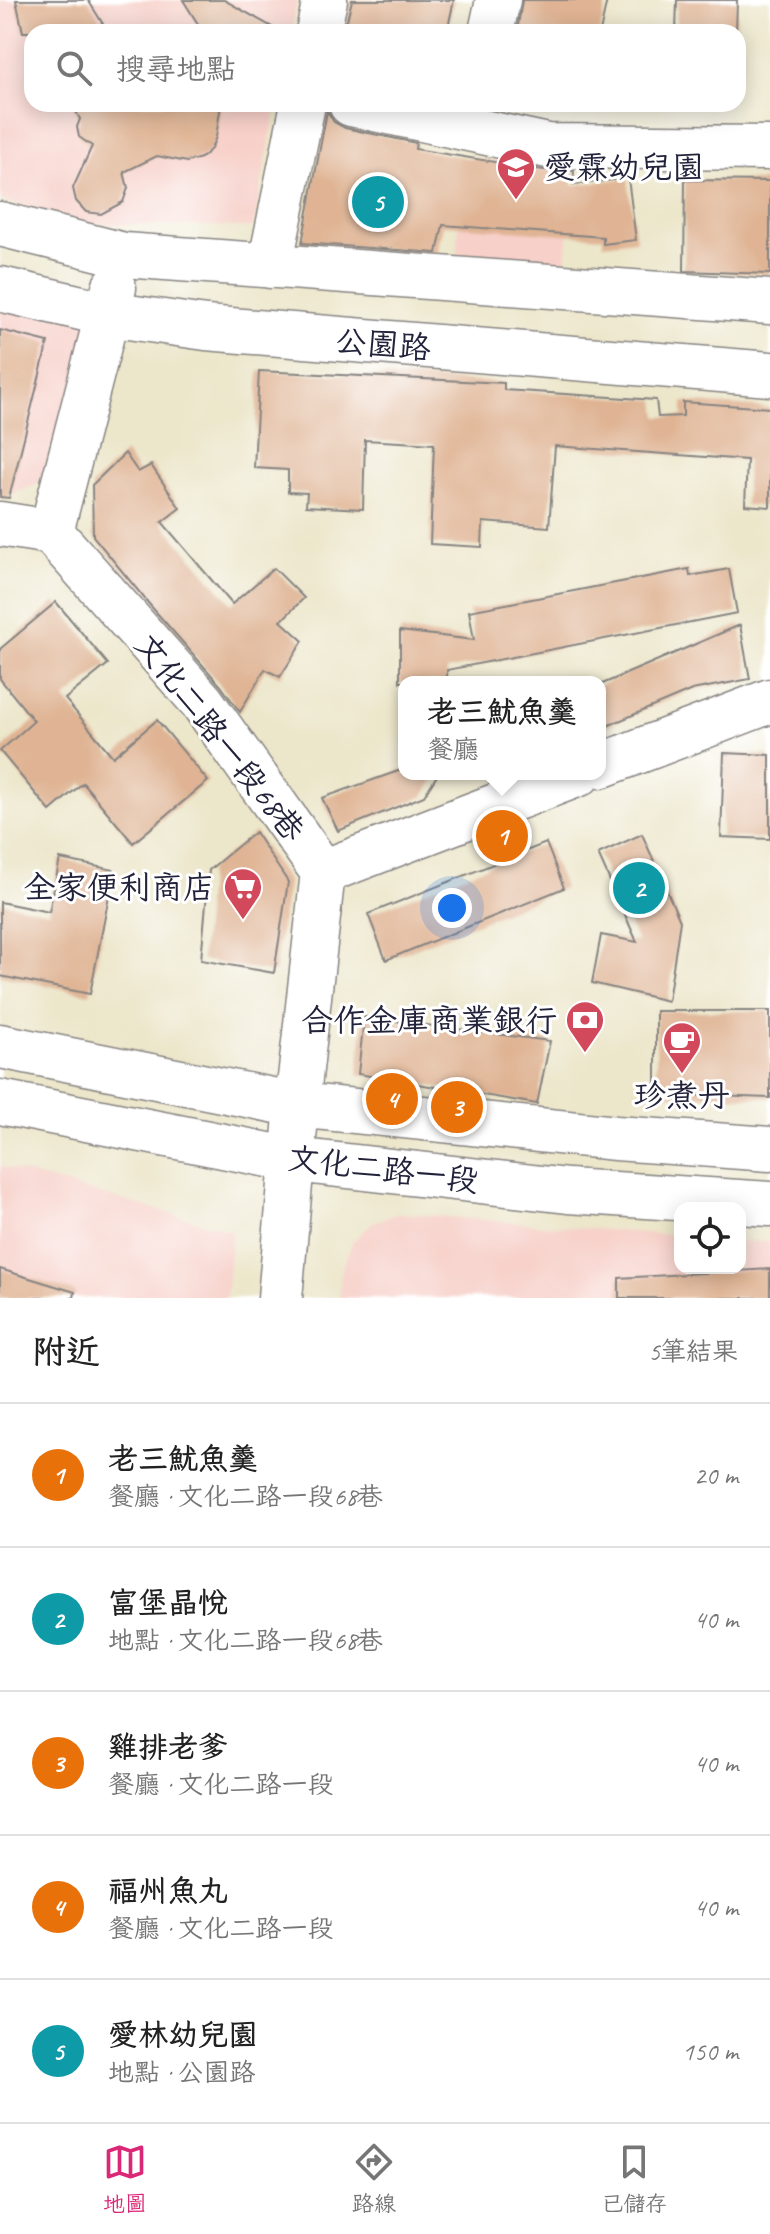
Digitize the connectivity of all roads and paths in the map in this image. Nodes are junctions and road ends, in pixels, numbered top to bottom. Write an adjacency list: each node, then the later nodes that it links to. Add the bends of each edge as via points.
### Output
1 (325, 0): 3 (street)
2 (498, 0): 4 (street)
3 (320, 24)
4 (493, 24)
5 (301, 112): 11 (street)
6 (421, 112): 7 (street)
7 (482, 119): 8 (street, via 548,146)
8 (770, 148)
9 (0, 224): 10 (street)
10 (124, 255): 11 (street); 14 (street)
11 (270, 266): 13 (street)
12 (0, 289): 14 (street, 公園路)
13 (770, 302)
14 (107, 314): 15 (street, 公園路, via 206,328); 17 (street)
15 (770, 374)
16 (0, 524): 17 (street)
17 (51, 532): 21 (street, 文化二路一段68巷, via 202,702)
18 (770, 701): 19 (street)
19 (606, 764)
20 (563, 780): 21 (street, 文化二路一段68巷)
21 (323, 872): 24 (street, 文化二路一段68巷)
22 (0, 1046): 24 (street, 文化二路一段)
23 (0, 1102): 26 (street, 文化二路一段)
24 (297, 1105): 25 (street, 文化二路一段); 26 (street, 文化二路一段68巷)
25 (770, 1149)
26 (294, 1160): 27 (street, 文化二路一段, via 568,1191); 28 (street, 文化二路一段68巷)
27 (770, 1204)
28 (280, 1298)

